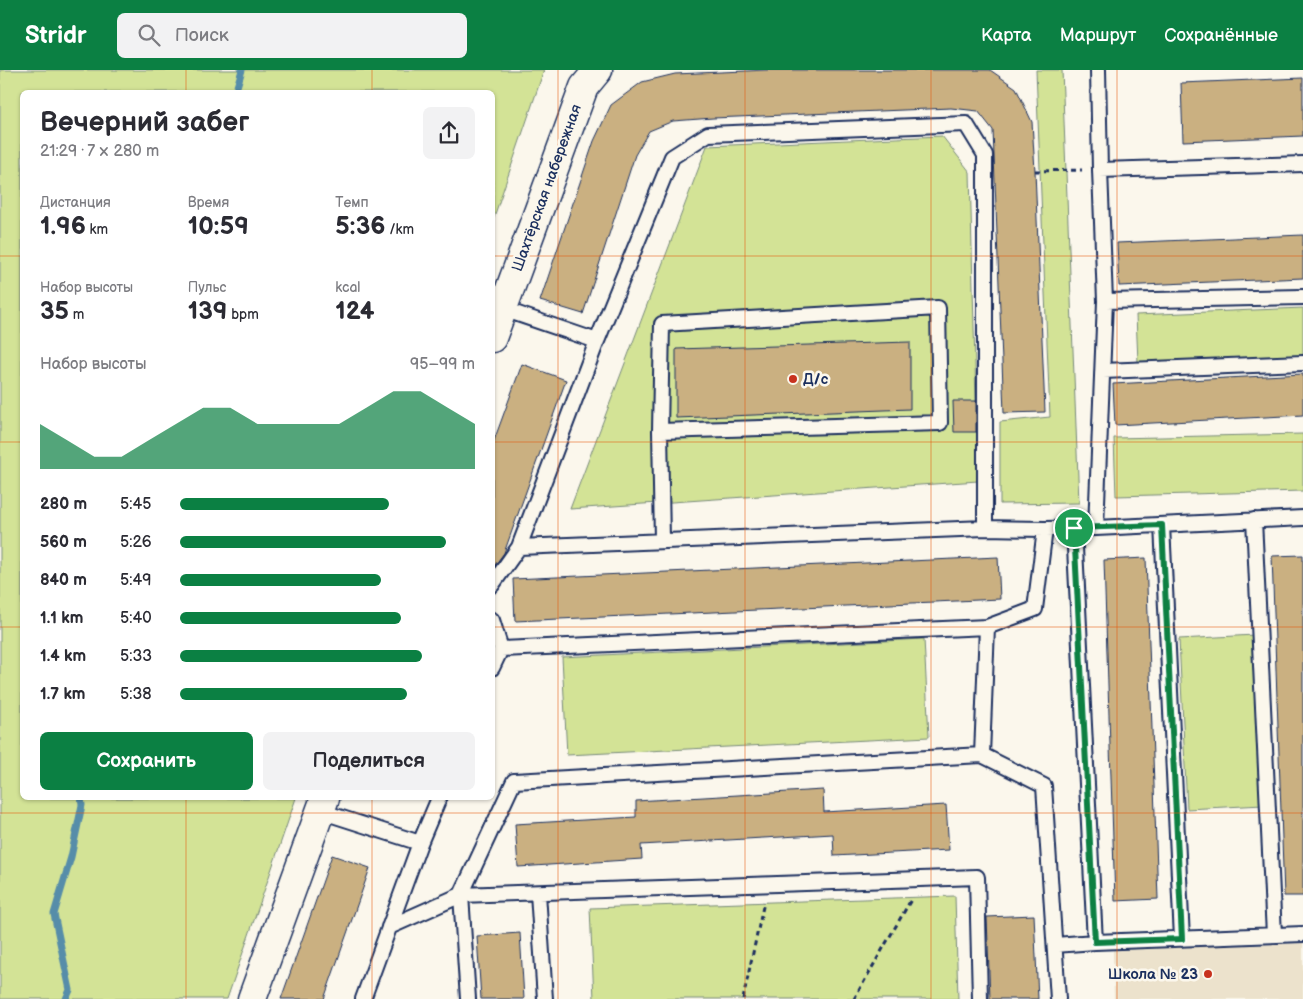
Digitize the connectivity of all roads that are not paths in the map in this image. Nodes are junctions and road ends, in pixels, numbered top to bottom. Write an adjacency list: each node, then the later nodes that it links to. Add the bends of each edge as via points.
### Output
1 (598, 70): 7 (street, Шахтёрская набережная, via 584,87)
2 (1098, 70): 4 (lane)
3 (1303, 164): 4 (lane)
4 (1100, 170): 6 (lane)
5 (1303, 297): 6 (lane)
6 (1105, 301): 11 (lane)
7 (503, 310): 8 (street, Шахтёрская набережная); 9 (lane)
8 (495, 330)
9 (597, 341): 16 (lane, via 672,157 708,134 966,124 985,155); 21 (lane)
10 (1303, 362): 11 (lane)
11 (1103, 371): 18 (lane)
12 (660, 431): 12 (lane, via 662,324 938,308 940,423); 20 (lane)
13 (1303, 518): 14 (lane)
14 (1254, 520): 15 (lane); 35 (lane)
15 (1162, 525): 18 (lane); 36 (lane)
16 (985, 528): 19 (lane); 20 (lane)
17 (1074, 528): 18 (lane); 19 (lane); 37 (lane)
18 (1096, 528)
19 (1045, 529): 23 (lane, via 1035,609)
20 (662, 540): 21 (lane)
21 (519, 546): 22 (lane)
22 (495, 581)
23 (988, 627): 25 (lane); 27 (lane)
24 (495, 629): 25 (lane)
25 (501, 648): 26 (lane)
26 (495, 661)
27 (982, 755): 32 (lane, via 514,781); 38 (lane, via 1044,786)
28 (438, 800): 30 (lane)
29 (323, 804): 30 (lane); 39 (street)
30 (420, 843): 33 (lane)
31 (538, 892): 32 (lane); 42 (lane); 43 (lane, via 977,878)
32 (461, 895): 33 (lane); 41 (lane)
33 (389, 927): 40 (lane)
34 (1303, 934): 35 (lane)
35 (1274, 935): 36 (lane)
36 (1182, 939): 37 (lane)
37 (1095, 942): 38 (lane)
38 (1055, 945): 44 (lane)
39 (252, 999)
40 (363, 999)
41 (468, 999)
42 (545, 999)
43 (980, 999)
44 (1058, 999)

